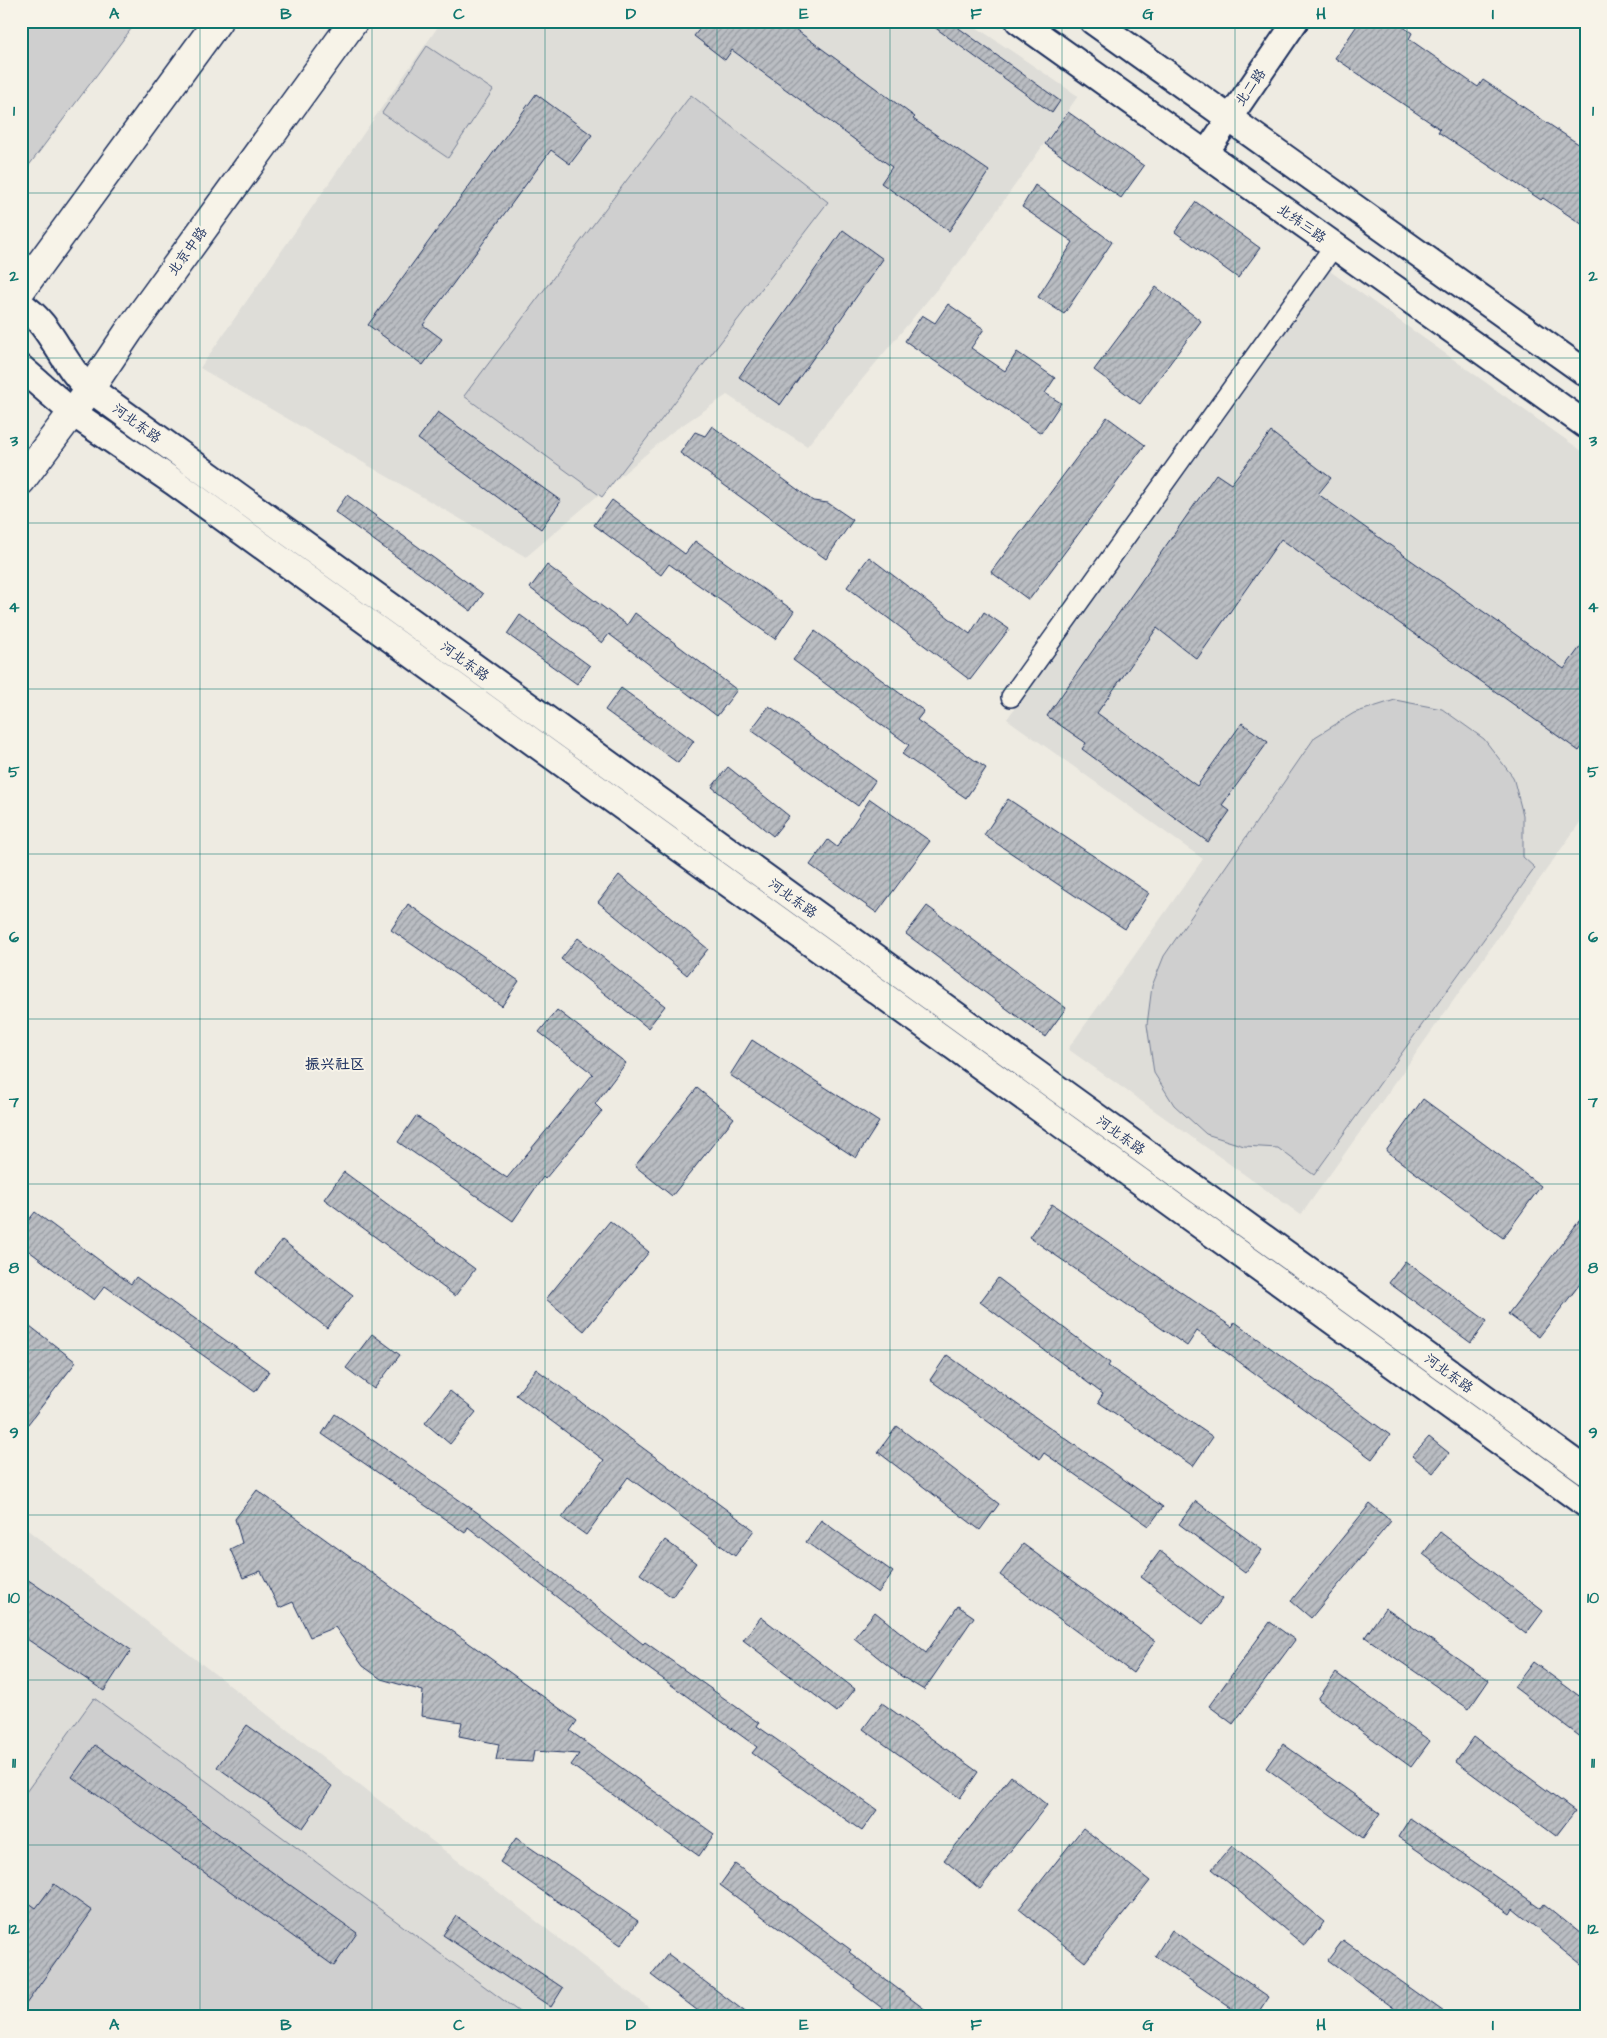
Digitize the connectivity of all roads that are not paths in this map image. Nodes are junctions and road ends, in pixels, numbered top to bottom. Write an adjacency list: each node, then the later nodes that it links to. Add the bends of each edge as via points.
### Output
1 (218, 21): 9 (main road)
2 (354, 21): 13 (main road, 北京中路, via 129,330)
3 (1018, 21): 7 (main road, 北纬三路)
4 (1093, 21): 6 (main road)
5 (1296, 21): 6 (street, 北二路)
6 (1229, 118): 7 (street, 北二路); 12 (main road)
7 (1205, 154): 8 (main road, 北纬三路)
8 (1334, 246): 15 (main road, 北纬三路); 17 (street)
9 (21, 290)
10 (21, 305): 13 (main road, 河北东路, via 33,313 76,377)
11 (21, 368): 14 (main road)
12 (1586, 373)
13 (90, 389): 14 (main road, 北京中路); 18 (main road, 河北东路)
14 (73, 413): 16 (main road, 北京中路); 19 (main road, via 174,482)
15 (1586, 425)
16 (21, 481)
17 (1011, 697)
18 (1586, 1472)
19 (1586, 1504)

